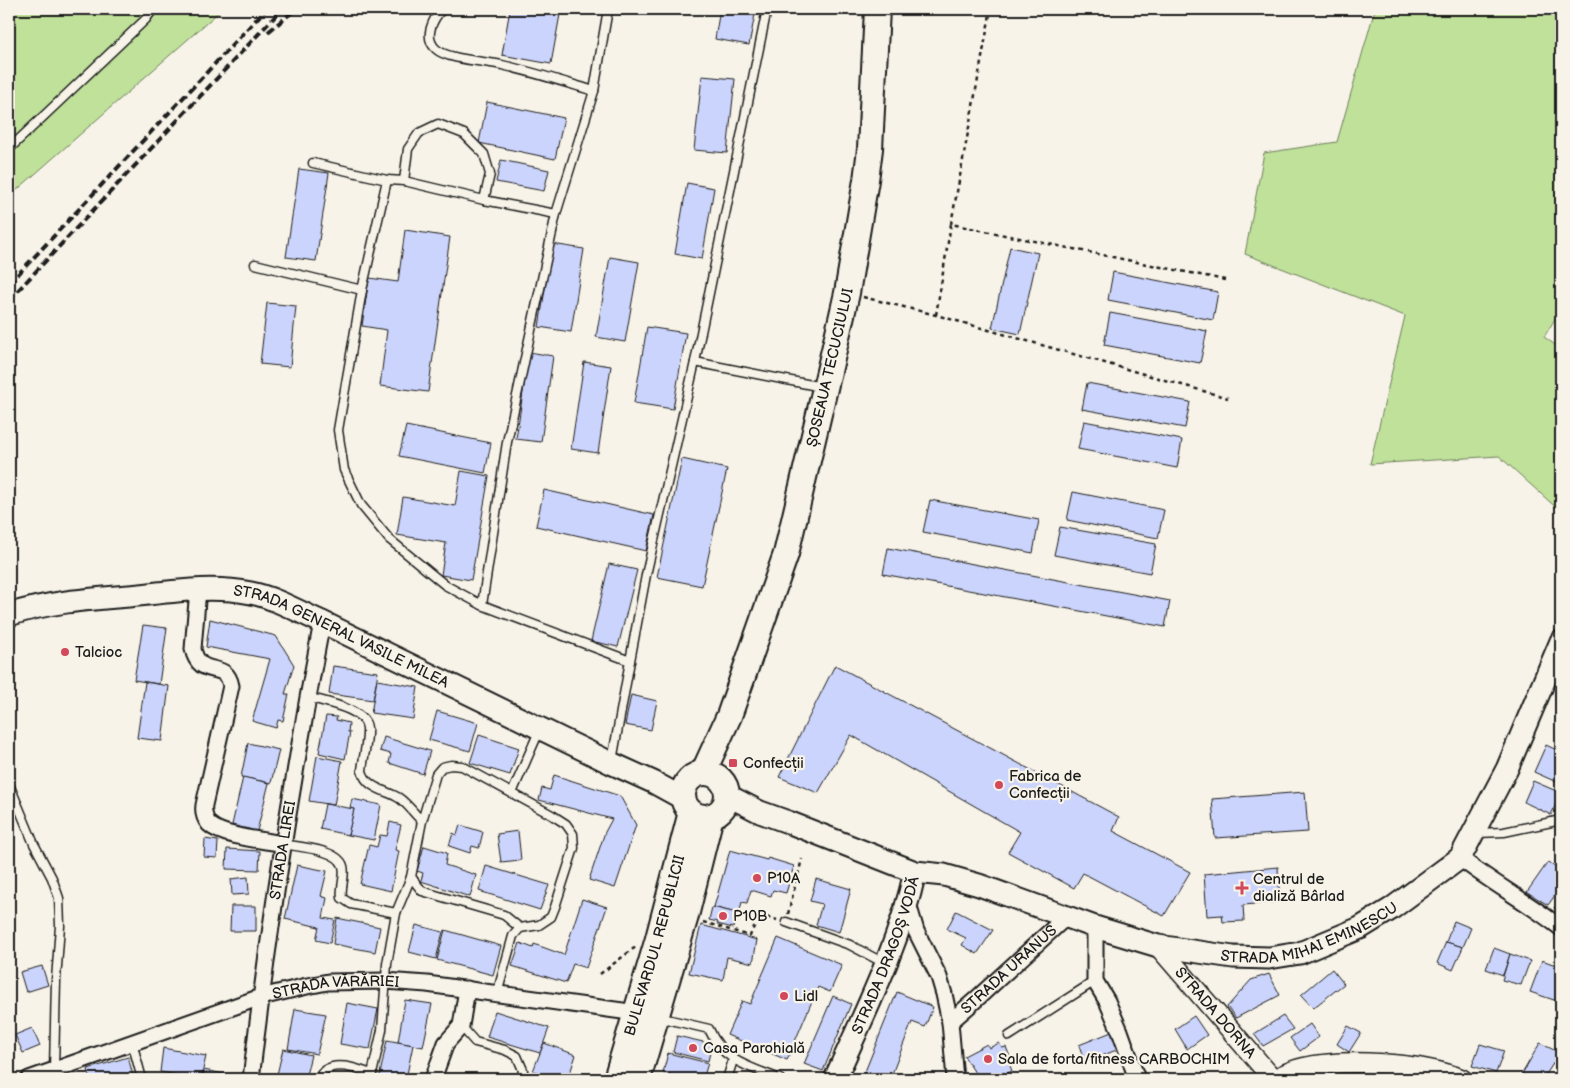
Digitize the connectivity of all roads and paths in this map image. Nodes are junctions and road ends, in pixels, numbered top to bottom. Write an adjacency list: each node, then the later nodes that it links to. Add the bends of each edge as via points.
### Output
1 (153, 9): 8 (lane)
2 (442, 9): 7 (lane, via 430,29 430,40 436,49 447,55 502,65)
3 (608, 9): 7 (lane)
4 (767, 9): 20 (lane)
5 (877, 9): 18 (main road, ȘOSEAUA TECUCIULUI, via 869,157)
6 (991, 9): 14 (path)
7 (594, 91): 13 (lane)
8 (9, 148)
9 (313, 163): 10 (lane)
10 (387, 180): 11 (lane); 17 (lane)
11 (404, 181): 12 (lane); 12 (lane, via 408,149 419,133 438,124 464,134 484,154 490,174)
12 (484, 200): 13 (lane)
13 (556, 214): 24 (lane, via 507,442)
14 (951, 224): 16 (path); 19 (path)
15 (255, 264): 17 (lane)
16 (1225, 280)
17 (362, 290): 24 (lane, via 338,430 344,470 361,504 390,539 445,585)
18 (847, 292): 19 (path); 21 (main road, ȘOSEAUA TECUCIULUI)
19 (936, 315): 22 (path)
20 (696, 362): 21 (lane); 28 (lane, via 646,575)
21 (825, 387): 34 (main road, ȘOSEAUA TECUCIULUI, via 786,554)
22 (1228, 398)
23 (198, 589): 25 (main road, STRADA GENERAL VASILE MILEA, via 46,606); 26 (main road, STRADA GENERAL VASILE MILEA, via 253,593); 38 (street, via 195,658 207,668 226,673 230,686 204,814 208,823 225,833)
24 (482, 605): 28 (lane)
25 (9, 616)
26 (322, 622): 29 (street, STRADA LIREI); 30 (main road, STRADA GENERAL VASILE MILEA)
27 (1561, 641): 37 (main road, STRADA MIHAI EMINESCU, via 1507,769)
28 (630, 661): 31 (lane)
29 (308, 697): 36 (lane, via 364,718 367,727 364,778 374,787 398,798); 38 (street, STRADA LIREI)
30 (540, 728): 31 (main road, STRADA GENERAL VASILE MILEA); 33 (lane)
31 (611, 763): 34 (main road, STRADA GENERAL VASILE MILEA, via 653,782)
32 (9, 784): 66 (lane, via 59,898)
33 (512, 793): 36 (lane, via 462,766 450,765 436,774); 49 (lane, via 566,824 573,834 574,848 550,917 539,924)
34 (705, 795): 41 (main road, STRADA DRAGOȘ VODĂ, via 788,822); 51 (main road, BULEVARDUL REPUBLICII); 60 (main road, BULEVARDUL REPUBLICII, via 686,916)
35 (1561, 820): 37 (lane, via 1504,832)
36 (422, 821): 42 (lane)
37 (1473, 833): 39 (main road, STRADA MIHAI EMINESCU)
38 (283, 844): 44 (lane, via 330,853 343,865 342,898 351,904); 59 (street, STRADA LIREI)
39 (1460, 858): 50 (street); 52 (main road, STRADA MIHAI EMINESCU, via 1360,928 1300,953 1269,958 1233,957)
40 (802, 860): 47 (path)
41 (915, 872): 43 (main road, STRADA DRAGOȘ VODĂ); 45 (main road, STRADA MIHAI EMINESCU, via 944,875 979,885)
42 (411, 877): 44 (lane); 49 (lane, via 422,891 504,915)
43 (908, 904): 53 (main road, STRADA DRAGOȘ VODĂ); 61 (street, via 916,931 938,977)
44 (396, 914): 55 (lane)
45 (1066, 917): 48 (main road, STRADA MIHAI EMINESCU); 61 (street, STRADA URANUS)
46 (703, 922): 47 (path, via 750,936 759,914)
47 (786, 922): 53 (lane, via 850,945)
48 (1095, 927): 52 (main road, STRADA MIHAI EMINESCU); 56 (street)
49 (520, 928): 58 (lane, via 513,936)
50 (1561, 928)
51 (657, 942): 54 (path, via 643,941); 60 (main road, BULEVARDUL REPUBLICII)
52 (1158, 946): 81 (street, STRADA DORNA)
53 (886, 964): 78 (main road, STRADA DRAGOȘ VODĂ)
54 (600, 974)
55 (385, 981): 57 (street, STRADA VĂRĂRIEI); 59 (street, STRADA VĂRĂRIEI, via 328,982); 67 (lane, via 382,1030)
56 (1095, 981): 63 (lane); 80 (street, via 1120,1031)
57 (467, 989): 58 (street, STRADA VĂRĂRIEI); 62 (street)
58 (497, 994): 60 (street, STRADA VĂRĂRIEI)
59 (261, 997): 64 (street, STRADA VĂRĂRIEI); 70 (street, STRADA LIREI)
60 (647, 1015): 65 (lane, via 709,1029 714,1042); 74 (main road, BULEVARDUL REPUBLICII); 75 (main road, BULEVARDUL REPUBLICII)
61 (950, 1022): 79 (street)
62 (461, 1026): 72 (street, via 446,1043); 73 (lane, via 475,1042 517,1056 523,1070)
63 (1009, 1036)
64 (132, 1042): 66 (street, STRADA VĂRĂRIEI); 69 (lane)
65 (734, 1060): 76 (lane); 77 (lane)
66 (54, 1070): 68 (street, STRADA VĂRĂRIEI)
67 (372, 1076): 71 (lane, via 344,1066 334,1066 324,1070)
68 (29, 1079)
69 (142, 1079)
70 (251, 1079)
71 (318, 1079)
72 (433, 1079)
73 (521, 1079)
74 (616, 1079)
75 (638, 1079)
76 (727, 1079)
77 (780, 1079)
78 (835, 1079)
79 (955, 1079)
80 (1137, 1079)
81 (1273, 1079): 82 (street, via 1301,1068 1333,1063 1368,1063 1433,1071)
82 (1462, 1079)

